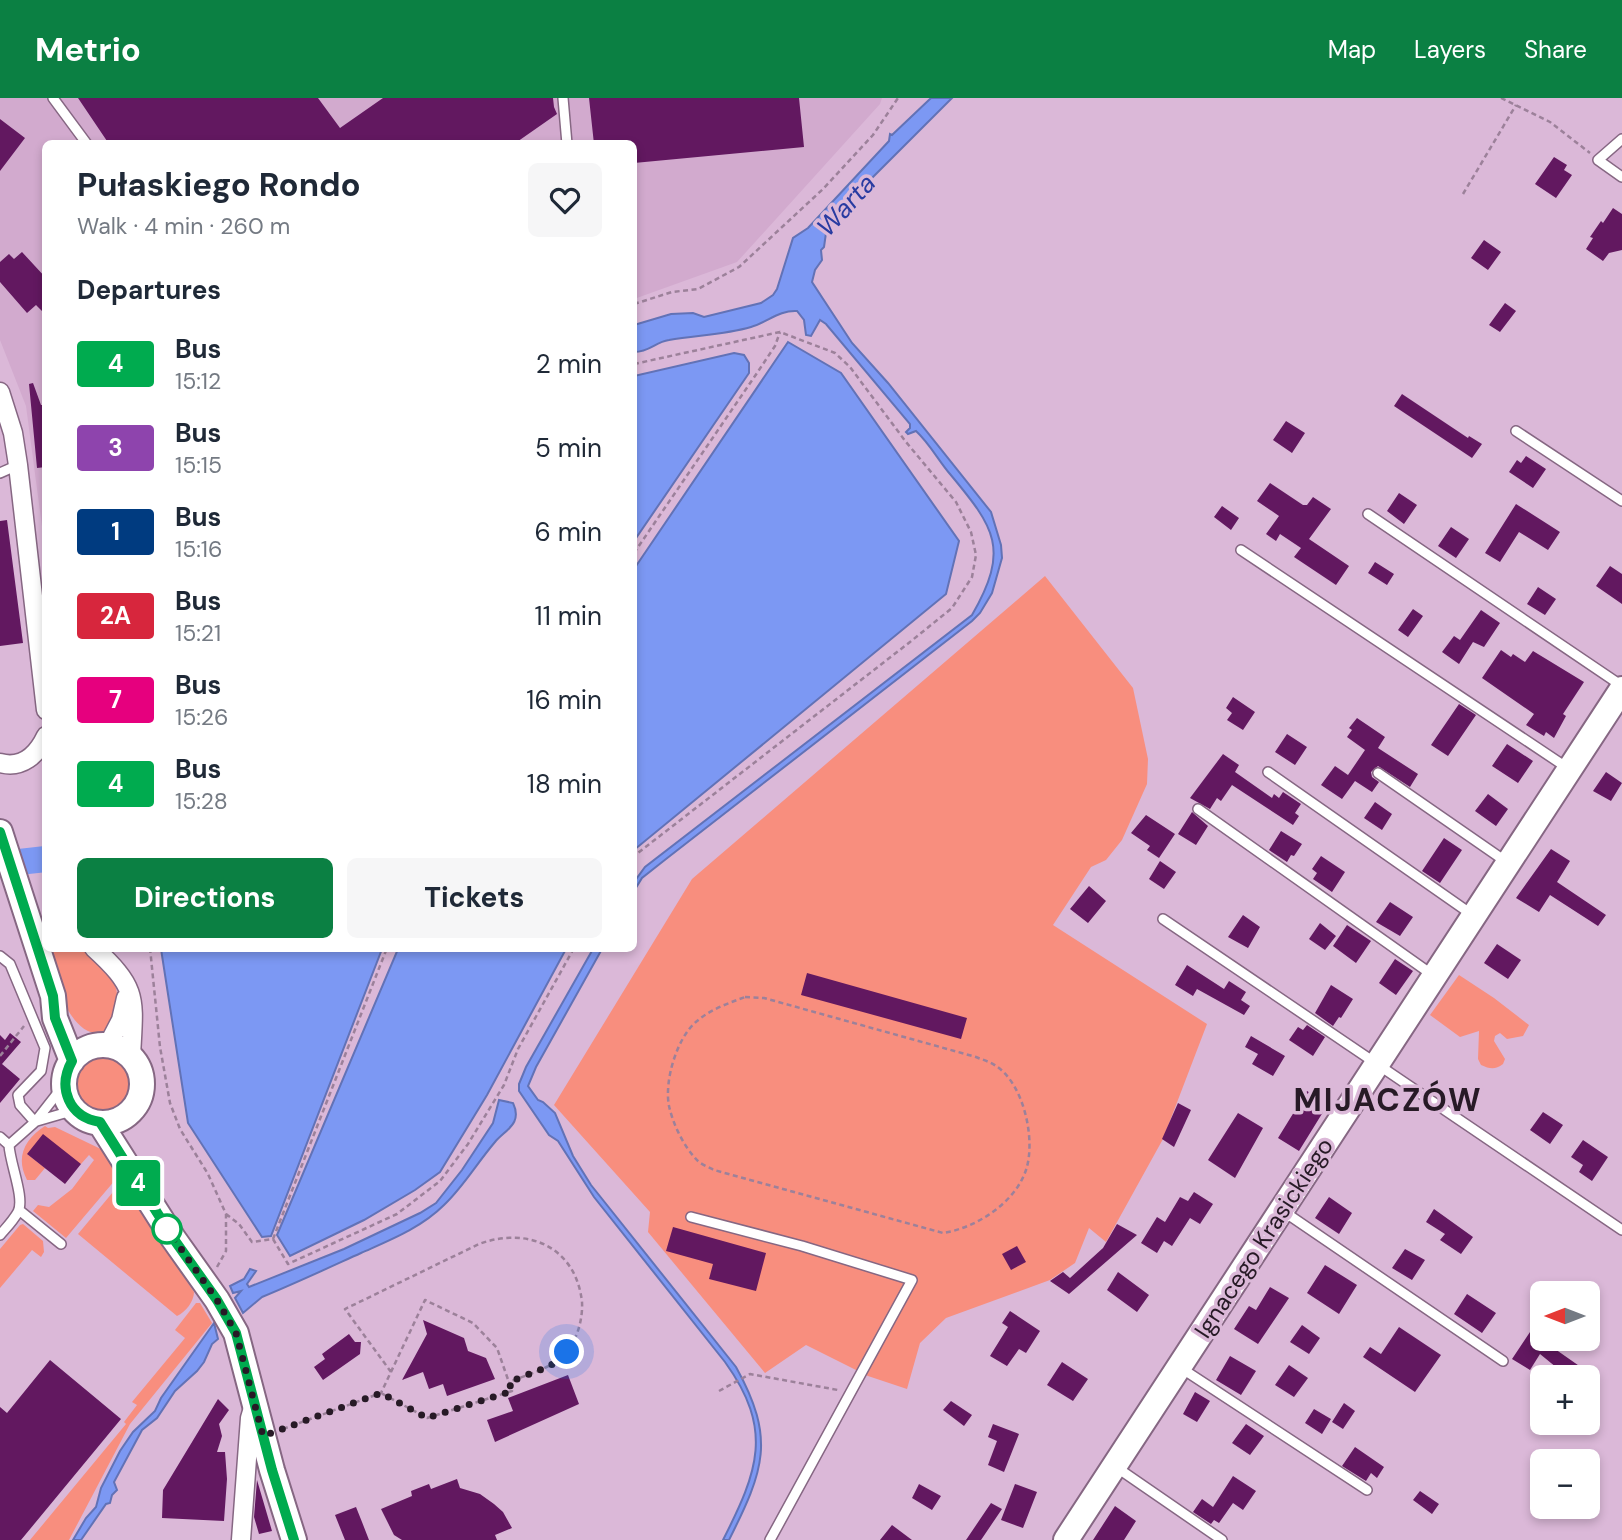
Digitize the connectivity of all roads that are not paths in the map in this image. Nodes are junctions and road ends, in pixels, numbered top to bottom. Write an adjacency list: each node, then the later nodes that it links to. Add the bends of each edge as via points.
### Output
1 (53, 98): 4 (lane)
2 (563, 98): 5 (lane)
3 (1622, 139): 6 (lane, via 1598,160)
4 (84, 140)
5 (567, 140)
6 (1622, 177)
7 (0, 392): 9 (street)
8 (1516, 431): 11 (lane)
9 (18, 465): 10 (lane); 14 (street)
10 (0, 472)
11 (1622, 501)
12 (1368, 514): 16 (lane)
13 (1241, 550): 19 (lane)
14 (40, 610): 15 (street)
15 (42, 646)
16 (1622, 687): 19 (main road, Ignacego Krasickiego)
17 (42, 743): 18 (street, via 27,760)
18 (0, 763)
19 (1571, 770): 24 (main road, Ignacego Krasickiego)
20 (1268, 772): 25 (lane)
21 (1378, 773): 24 (lane)
22 (1198, 809): 29 (lane)
23 (1, 833): 31 (main road)
24 (1510, 863): 25 (main road, Ignacego Krasickiego)
25 (1475, 917): 29 (main road, Ignacego Krasickiego)
26 (1163, 919): 35 (lane)
27 (98, 952): 30 (street)
28 (0, 956): 39 (lane, via 10,964 45,1048 37,1076 18,1095 20,1105)
29 (1435, 977): 35 (main road, Ignacego Krasickiego)
30 (127, 987): 32 (street, via 121,1020); 33 (street, via 134,1002)
31 (53, 996): 32 (main road, via 78,1032); 34 (main road, via 55,1018)
32 (101, 1045): 33 (main road, via 117,1047); 34 (main road, via 86,1049)
33 (131, 1056): 38 (main road, via 142,1081 140,1099)
34 (72, 1061): 36 (main road)
35 (1378, 1063): 45 (main road, Ignacego Krasickiego); 47 (lane)
36 (64, 1085): 37 (main road); 39 (lane)
37 (75, 1111): 39 (lane); 40 (main road)
38 (129, 1114): 40 (main road); 43 (main road, via 127,1132)
39 (35, 1122): 42 (lane)
40 (100, 1122): 43 (main road)
41 (0, 1137): 42 (lane)
42 (9, 1145): 44 (lane)
43 (142, 1189): 52 (main road, via 236,1333)
44 (19, 1210): 48 (lane); 49 (lane)
45 (1282, 1210): 50 (lane); 51 (main road, Ignacego Krasickiego)
46 (691, 1217): 57 (lane, via 912,1280)
47 (1622, 1230)
48 (0, 1235)
49 (61, 1244)
50 (1503, 1361)
51 (1179, 1367): 53 (main road, Ignacego Krasickiego); 54 (lane)
52 (255, 1401): 55 (street); 56 (main road)
53 (1115, 1466): 58 (main road, Ignacego Krasickiego); 59 (lane)
54 (1367, 1490)
55 (241, 1540)
56 (294, 1540)
57 (770, 1540)
58 (1066, 1540)
59 (1222, 1540)

